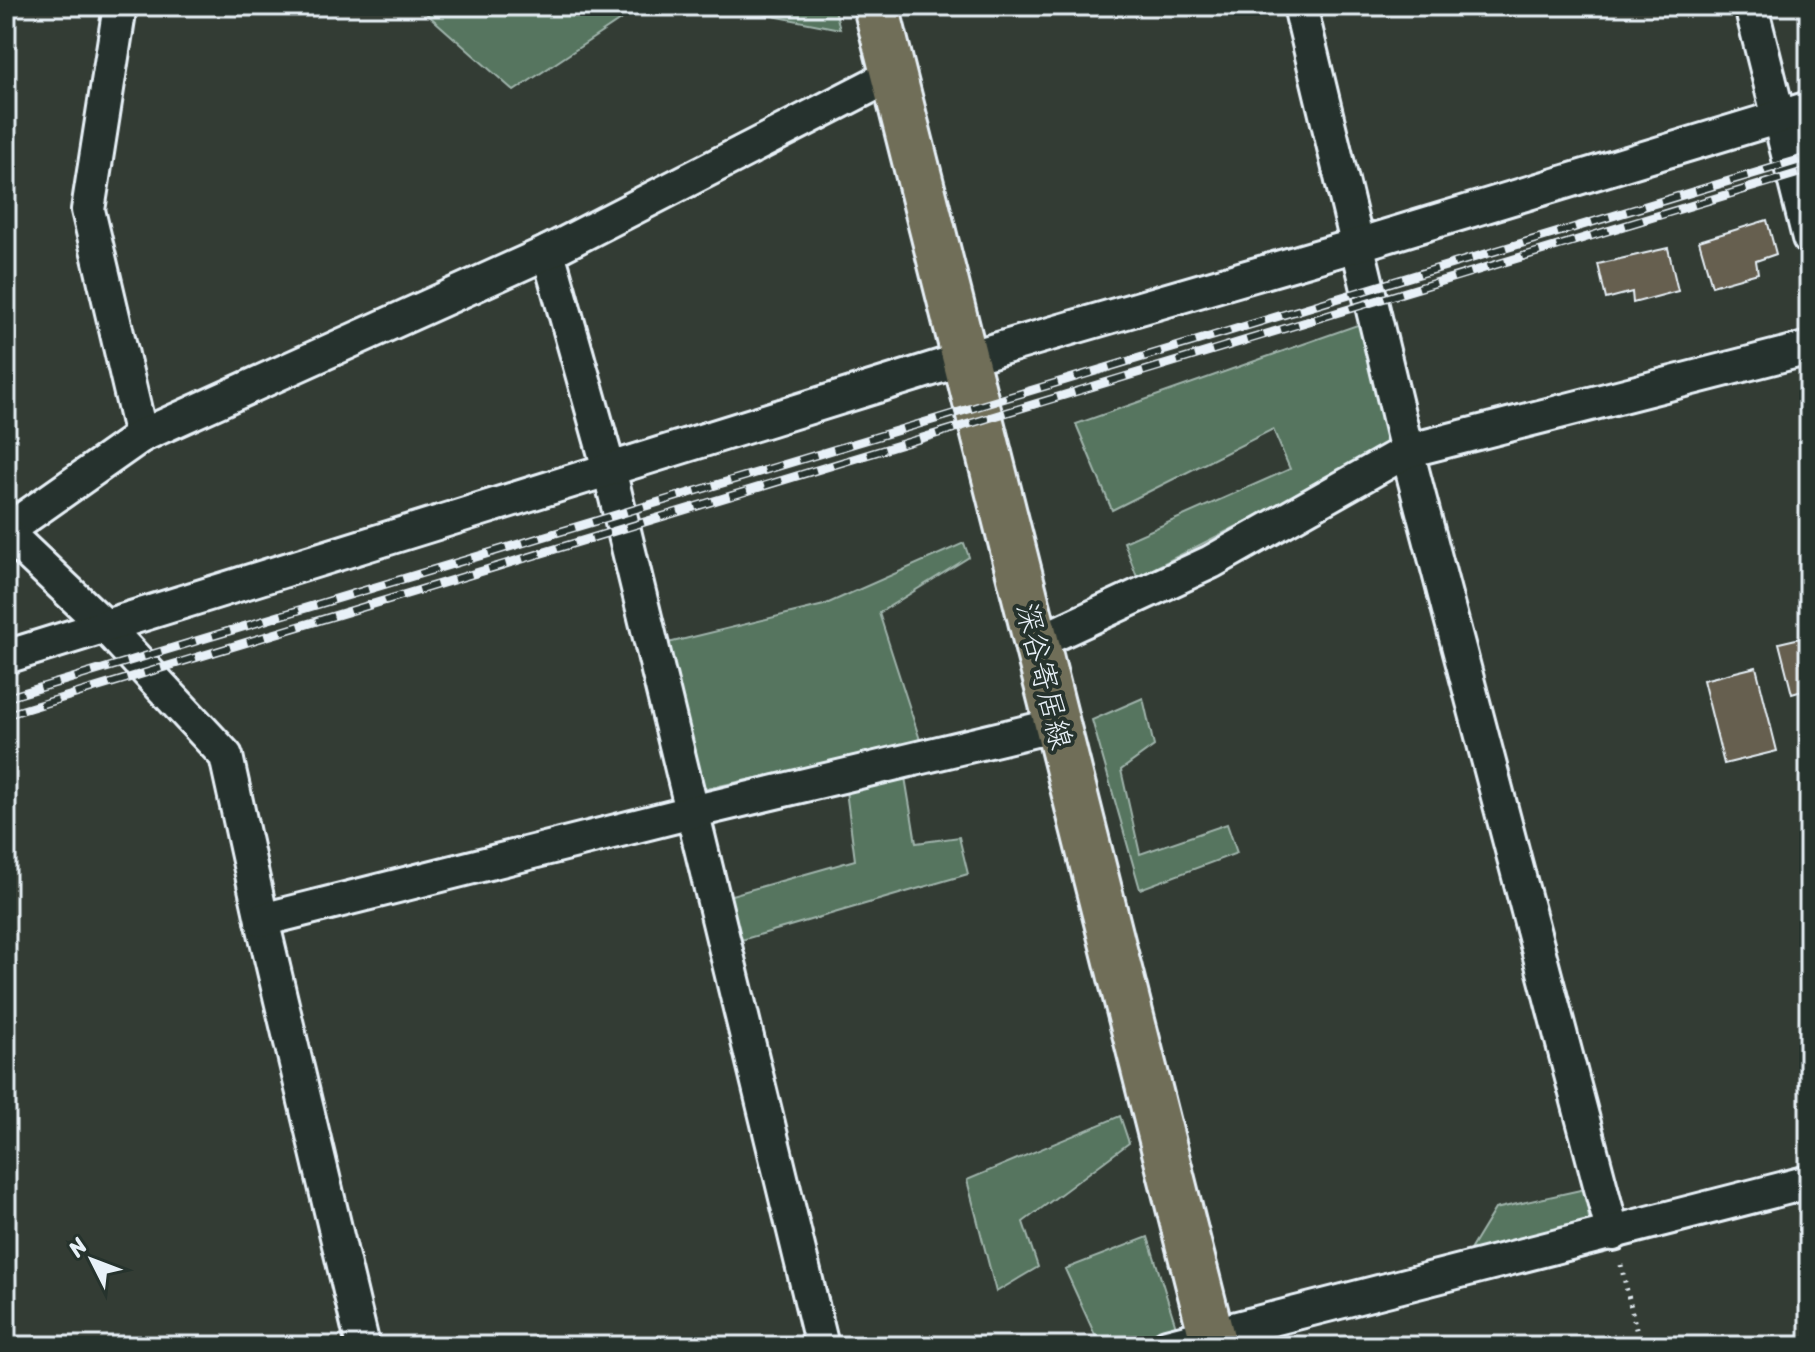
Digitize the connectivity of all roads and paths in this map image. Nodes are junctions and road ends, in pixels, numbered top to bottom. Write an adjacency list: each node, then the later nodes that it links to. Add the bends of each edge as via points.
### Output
1 (120, 6): 12 (street, via 88,210)
2 (876, 6): 5 (main road, 深谷寄居線)
3 (1300, 6): 8 (street)
4 (1751, 6): 6 (street)
5 (894, 74): 9 (street); 11 (main road, 深谷寄居線)
6 (1794, 113): 7 (street); 8 (street)
7 (1809, 238)
8 (1357, 245): 11 (street); 13 (street)
9 (548, 252): 12 (street); 14 (street)
10 (1809, 348): 13 (street)
11 (964, 359): 14 (street); 17 (main road, 深谷寄居線)
12 (141, 436): 15 (street)
13 (1407, 451): 17 (street, via 1211,562); 23 (street)
14 (609, 469): 16 (street); 20 (street)
15 (6, 532): 16 (street)
16 (105, 626): 18 (street); 21 (street, via 226,756)
17 (1036, 643): 19 (main road, 深谷寄居線)
18 (6, 657)
19 (1056, 725): 20 (street); 24 (main road, 深谷寄居線)
20 (692, 812): 21 (street); 26 (street)
21 (262, 920): 25 (street)
22 (1809, 1182): 23 (street)
23 (1613, 1234): 24 (street); 28 (path)
24 (1213, 1341): 27 (street)
25 (363, 1346)
26 (822, 1346)
27 (1167, 1346)
28 (1640, 1346)

